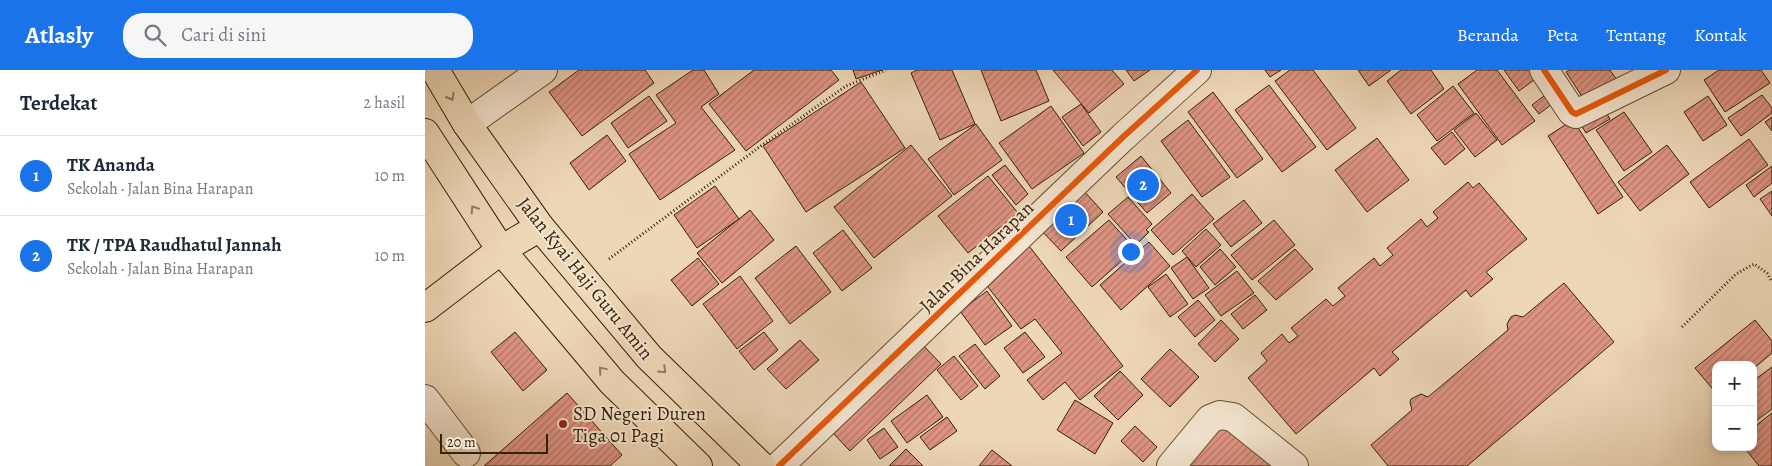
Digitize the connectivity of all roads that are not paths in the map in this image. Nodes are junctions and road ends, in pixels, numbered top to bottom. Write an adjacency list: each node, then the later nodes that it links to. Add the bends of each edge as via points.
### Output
1 (435, 70): 6 (main road, Jalan Kyai Haji Guru Amin, one-way to 6)
2 (543, 70): 6 (street)
3 (1197, 70): 15 (street, Jalan Bina Harapan, via 1116,143)
4 (1544, 70): 5 (street, via 1576,114)
5 (1666, 70)
6 (467, 124): 8 (main road, Jalan Kyai Haji Guru Amin)
7 (425, 133): 9 (main road, one-way to 7)
8 (540, 227): 9 (main road); 14 (main road, Jalan Kyai Haji Guru Amin, one-way to 14, via 649,357)
9 (501, 250): 10 (main road); 13 (main road, one-way to 9, via 612,382)
10 (425, 308)
11 (425, 398): 12 (street)
12 (466, 453)
13 (698, 466)
14 (761, 466)
15 (779, 466)
16 (1171, 466): 17 (street, via 1210,420 1220,415 1233,417)
17 (1294, 466)

